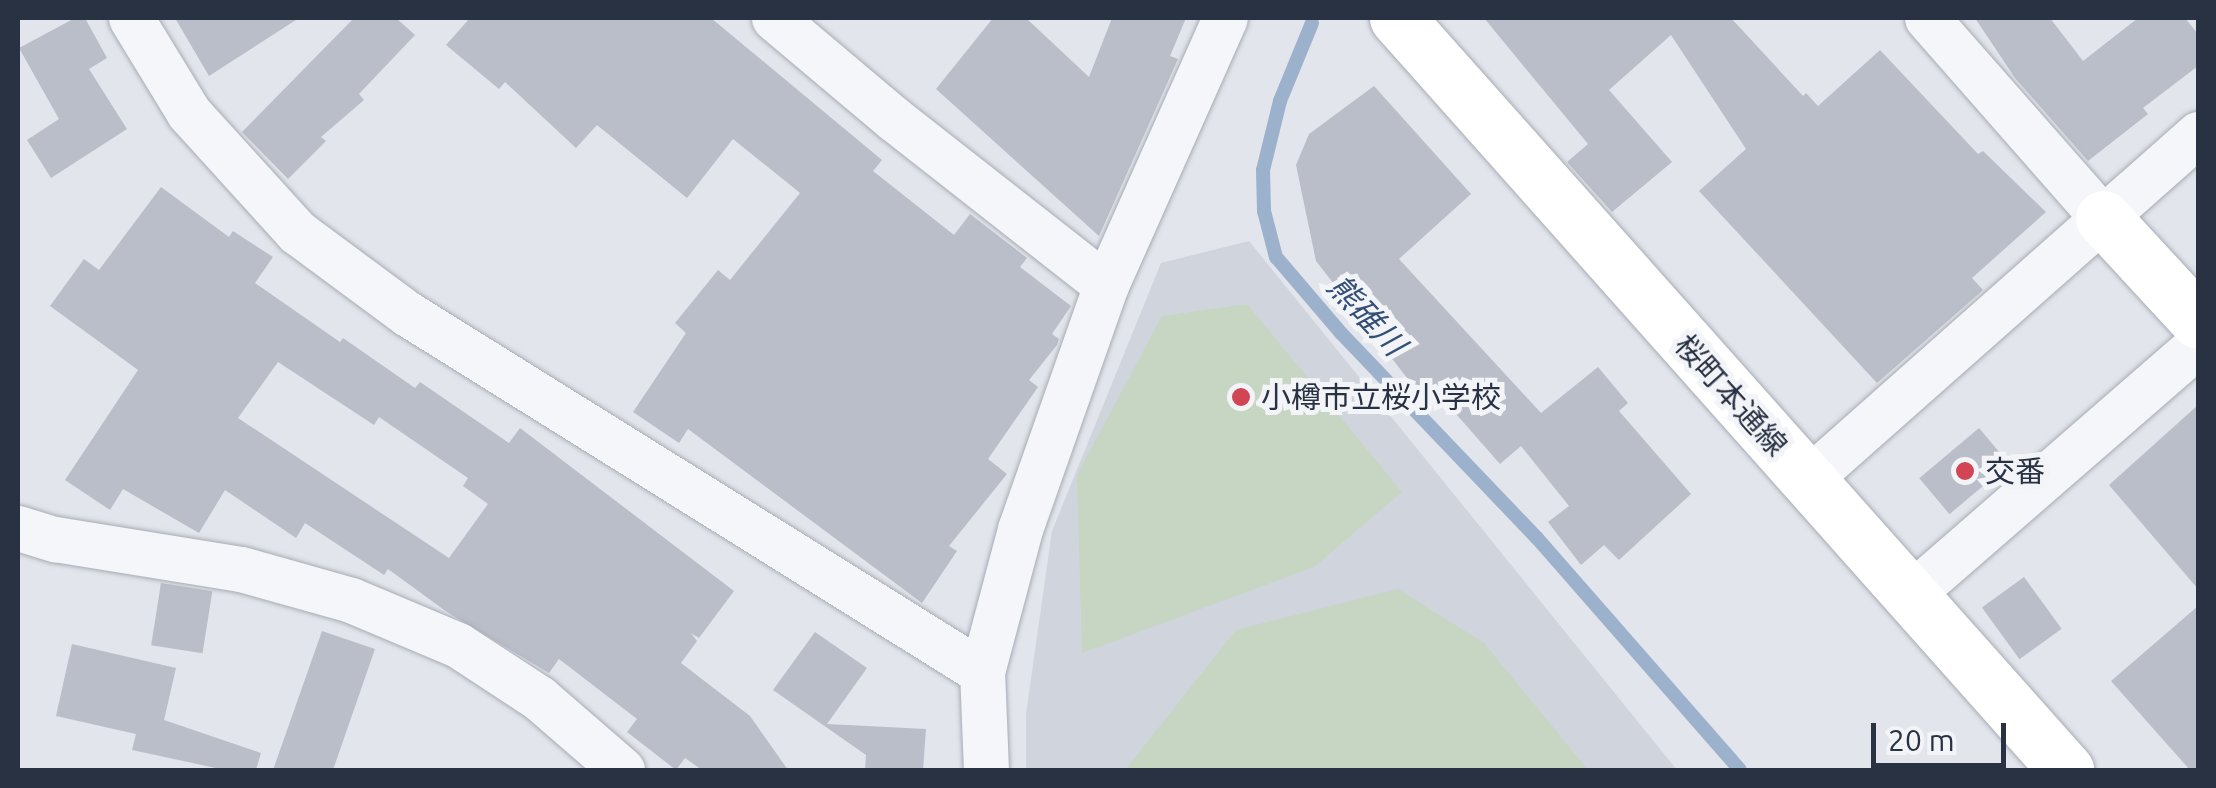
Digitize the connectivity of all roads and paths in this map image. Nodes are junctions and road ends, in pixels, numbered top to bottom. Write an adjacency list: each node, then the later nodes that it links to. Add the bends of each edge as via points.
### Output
1 (131, 18): 14 (street, via 189,114 297,232 408,314)
2 (774, 18): 8 (street)
3 (1225, 18): 8 (street)
4 (1397, 18): 11 (street, 桜町本通線)
5 (1927, 18): 7 (street)
6 (2198, 134): 7 (street)
7 (2103, 218): 9 (street); 11 (street)
8 (1106, 285): 14 (street, via 1020,529)
9 (2198, 322)
10 (2198, 345): 13 (street)
11 (1807, 480): 13 (street, 桜町本通線)
12 (18, 528): 15 (street, via 241,568 351,600 458,645 539,698)
13 (1910, 596): 17 (street, 桜町本通線)
14 (982, 672): 16 (street)
15 (622, 770)
16 (986, 770)
17 (2066, 770)

